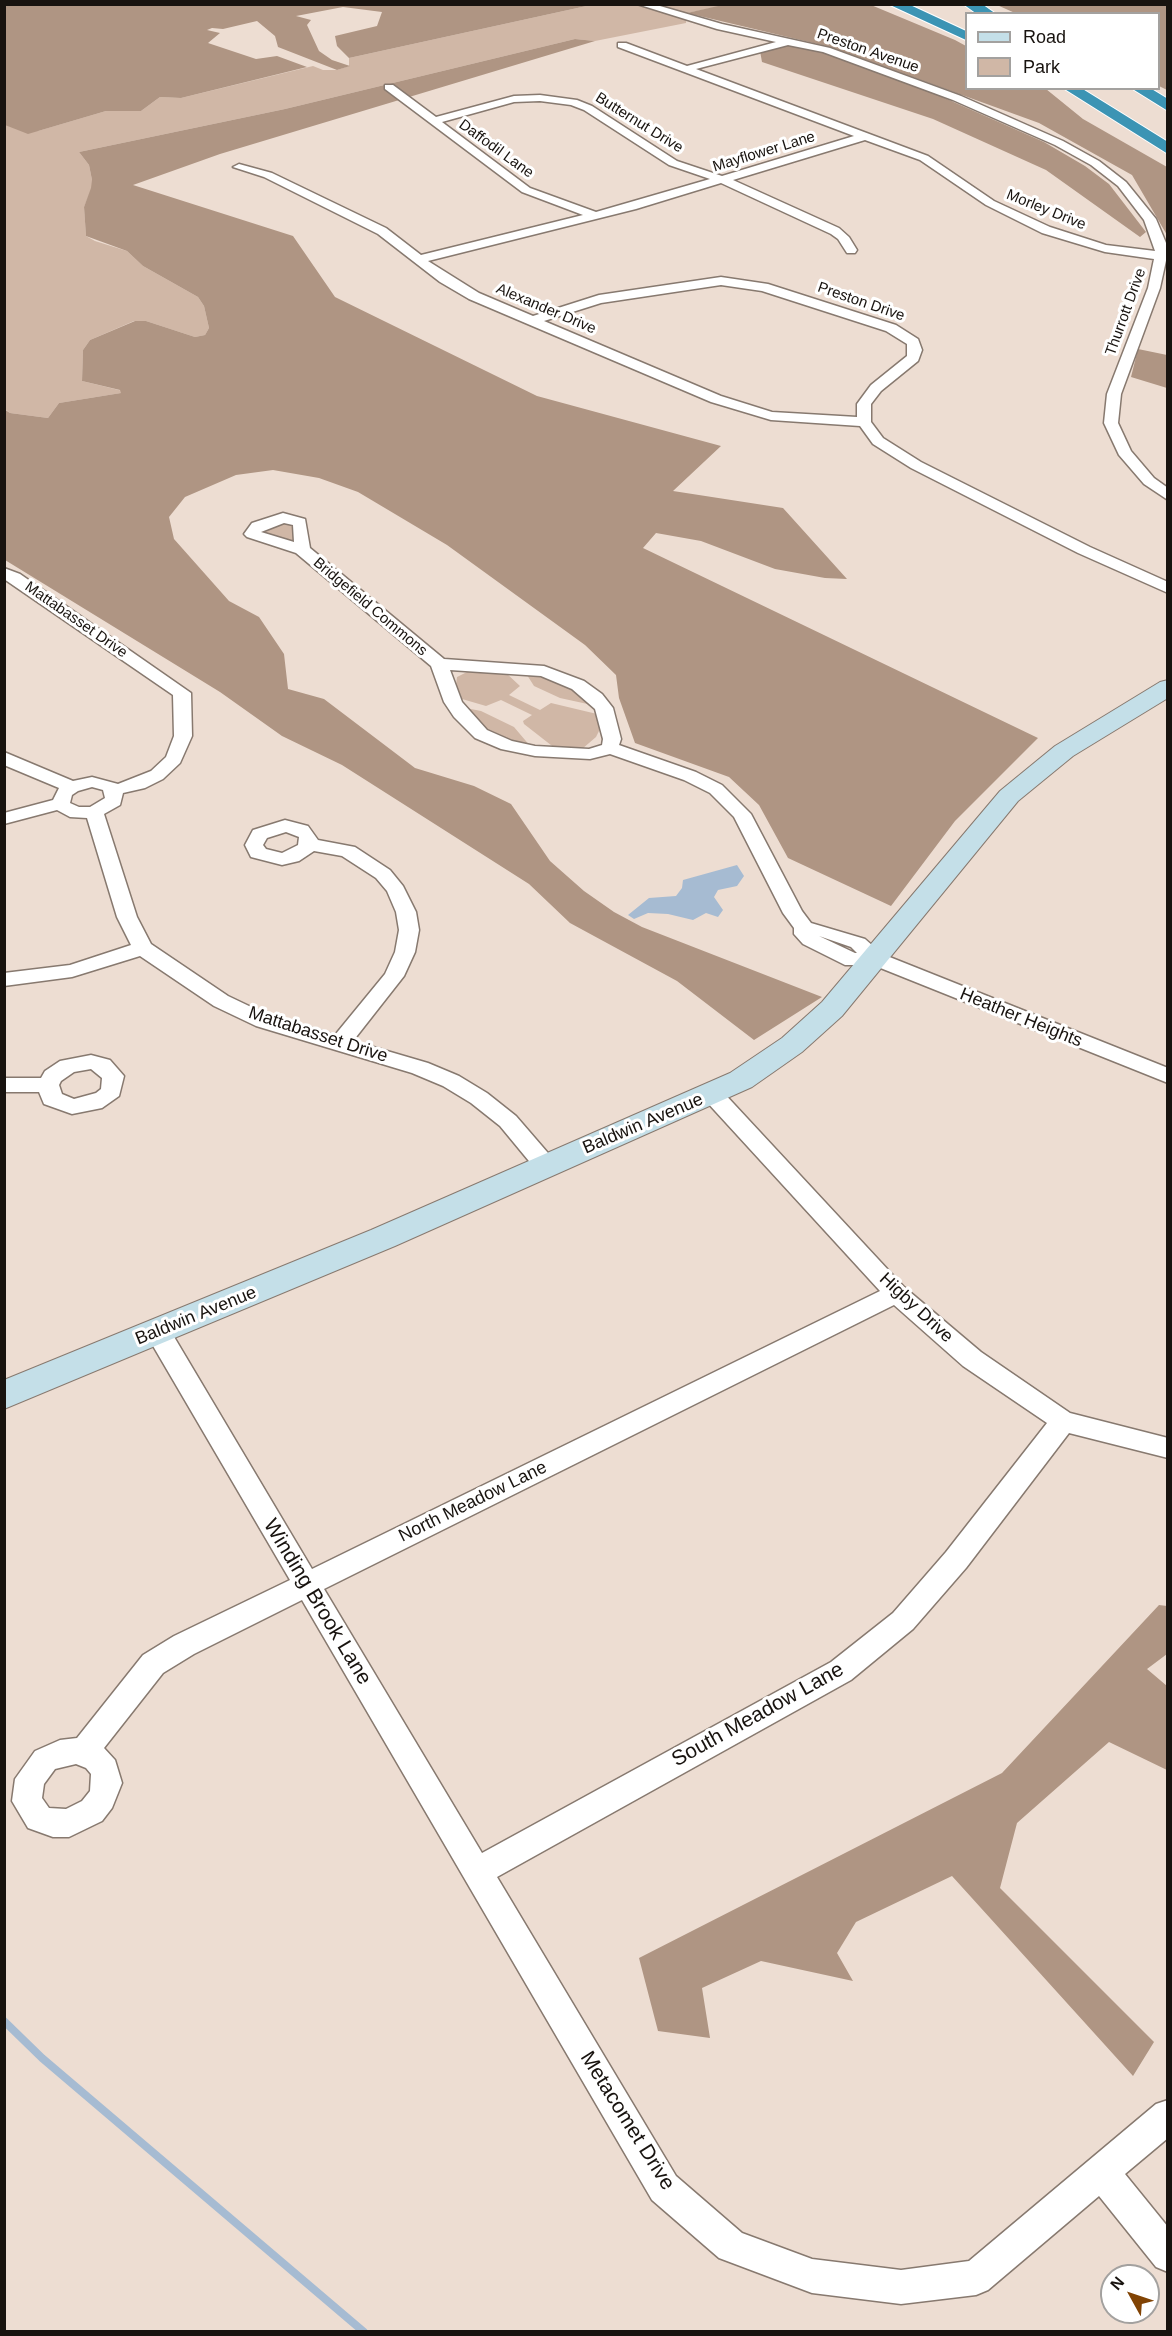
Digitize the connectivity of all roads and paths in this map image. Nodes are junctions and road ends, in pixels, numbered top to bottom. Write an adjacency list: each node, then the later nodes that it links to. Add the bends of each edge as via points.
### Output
1 (640, 4): 6 (street, Preston Avenue)
2 (895, 4): 5 (highway)
3 (970, 4): 4 (highway)
4 (985, 12)
5 (965, 36)
6 (788, 42): 8 (street); 16 (street, Preston Avenue, via 826,50 957,98)
7 (622, 45): 8 (street, Mayflower Lane)
8 (686, 69): 14 (street, Mayflower Lane)
9 (389, 87): 13 (street, Daffodil Lane)
10 (1073, 90): 15 (highway)
11 (1141, 90): 12 (highway)
12 (1167, 106)
13 (433, 121): 18 (street, Butternut Drive, via 514,99 563,99 588,108 673,163); 19 (street, Daffodil Lane, via 526,190)
14 (865, 136): 18 (street, Mayflower Lane); 21 (street, Morley Drive, via 933,163 990,203 1036,226 1105,248)
15 (1167, 149)
16 (1077, 153): 21 (street, Thurrott Drive, via 1133,195 1155,231)
17 (239, 167): 22 (street, Alexander Drive, via 268,175 366,223)
18 (723, 180): 19 (street, Mayflower Lane); 20 (street, Butternut Drive, via 835,231)
19 (595, 216): 22 (street, Mayflower Lane)
20 (850, 250)
21 (1161, 256): 25 (street, Thurrott Drive, via 1154,288 1114,394 1111,416 1124,452)
22 (420, 259): 23 (street, Alexander Drive, via 457,287)
23 (531, 321): 24 (street, Alexander Drive, via 749,410 793,419); 24 (street, Preston Drive, via 582,303 693,283 735,281 764,287 885,326 912,342 913,358 868,397 862,413)
24 (864, 422): 28 (street, via 878,441 902,458)
25 (1167, 496)
26 (302, 550): 29 (street, Bridgefield Commons)
27 (4, 573): 34 (street, Mattabasset Drive, via 182,693 183,736 174,759 139,784)
28 (1167, 588)
29 (439, 664): 31 (street, Bridgefield Commons, via 460,713 492,740 547,753 590,754); 31 (street, Bridgefield Commons, via 544,672 578,685 604,708 612,739)
30 (1165, 692): 40 (street, Baldwin Avenue, via 1070,747 1009,796)
31 (610, 748): 40 (street, via 703,782 731,801 742,813 804,927 804,934 852,960)
32 (4, 757): 33 (street, Mattabasset Drive)
33 (72, 787): 34 (street, Mattabasset Drive, via 101,783); 35 (street, via 61,797)
34 (114, 790): 36 (street, via 113,801)
35 (61, 803): 36 (street, via 70,811); 37 (street)
36 (94, 812): 39 (street, Mattabasset Drive, via 127,917)
37 (4, 819)
38 (308, 844): 42 (street, via 348,851 383,874 396,890 409,930 405,952 394,976)
39 (143, 948): 41 (street, via 72,971); 42 (street, Mattabasset Drive, via 221,1001 263,1021)
40 (875, 959): 43 (street, Heather Heights); 46 (street, Baldwin Avenue, via 806,1033 757,1070)
41 (4, 980)
42 (339, 1044): 47 (street, Mattabasset Drive, via 451,1081 508,1121)
43 (1167, 1076)
44 (4, 1085): 45 (street)
45 (48, 1085)
46 (713, 1095): 47 (street, Baldwin Avenue); 48 (street, Higby Drive)
47 (546, 1166): 49 (street, Baldwin Avenue)
48 (896, 1293): 51 (street, Higby Drive, via 972,1359); 53 (street, North Meadow Lane)
49 (158, 1332): 50 (street, Baldwin Avenue); 53 (street, Winding Brook Lane)
50 (4, 1395)
51 (1063, 1421): 52 (street, Higby Drive); 55 (street, South Meadow Lane, via 911,1612 841,1671)
52 (1167, 1448)
53 (306, 1584): 54 (street, North Meadow Lane, via 153,1664); 55 (street, Winding Brook Lane)
54 (83, 1752)
55 (477, 1872): 57 (street, Metacomet Drive, via 664,2188 731,2246 812,2276 901,2287 976,2278)
56 (1167, 2116): 57 (street, Metacomet Drive)
57 (1101, 2172): 58 (street)
58 (1167, 2255)

